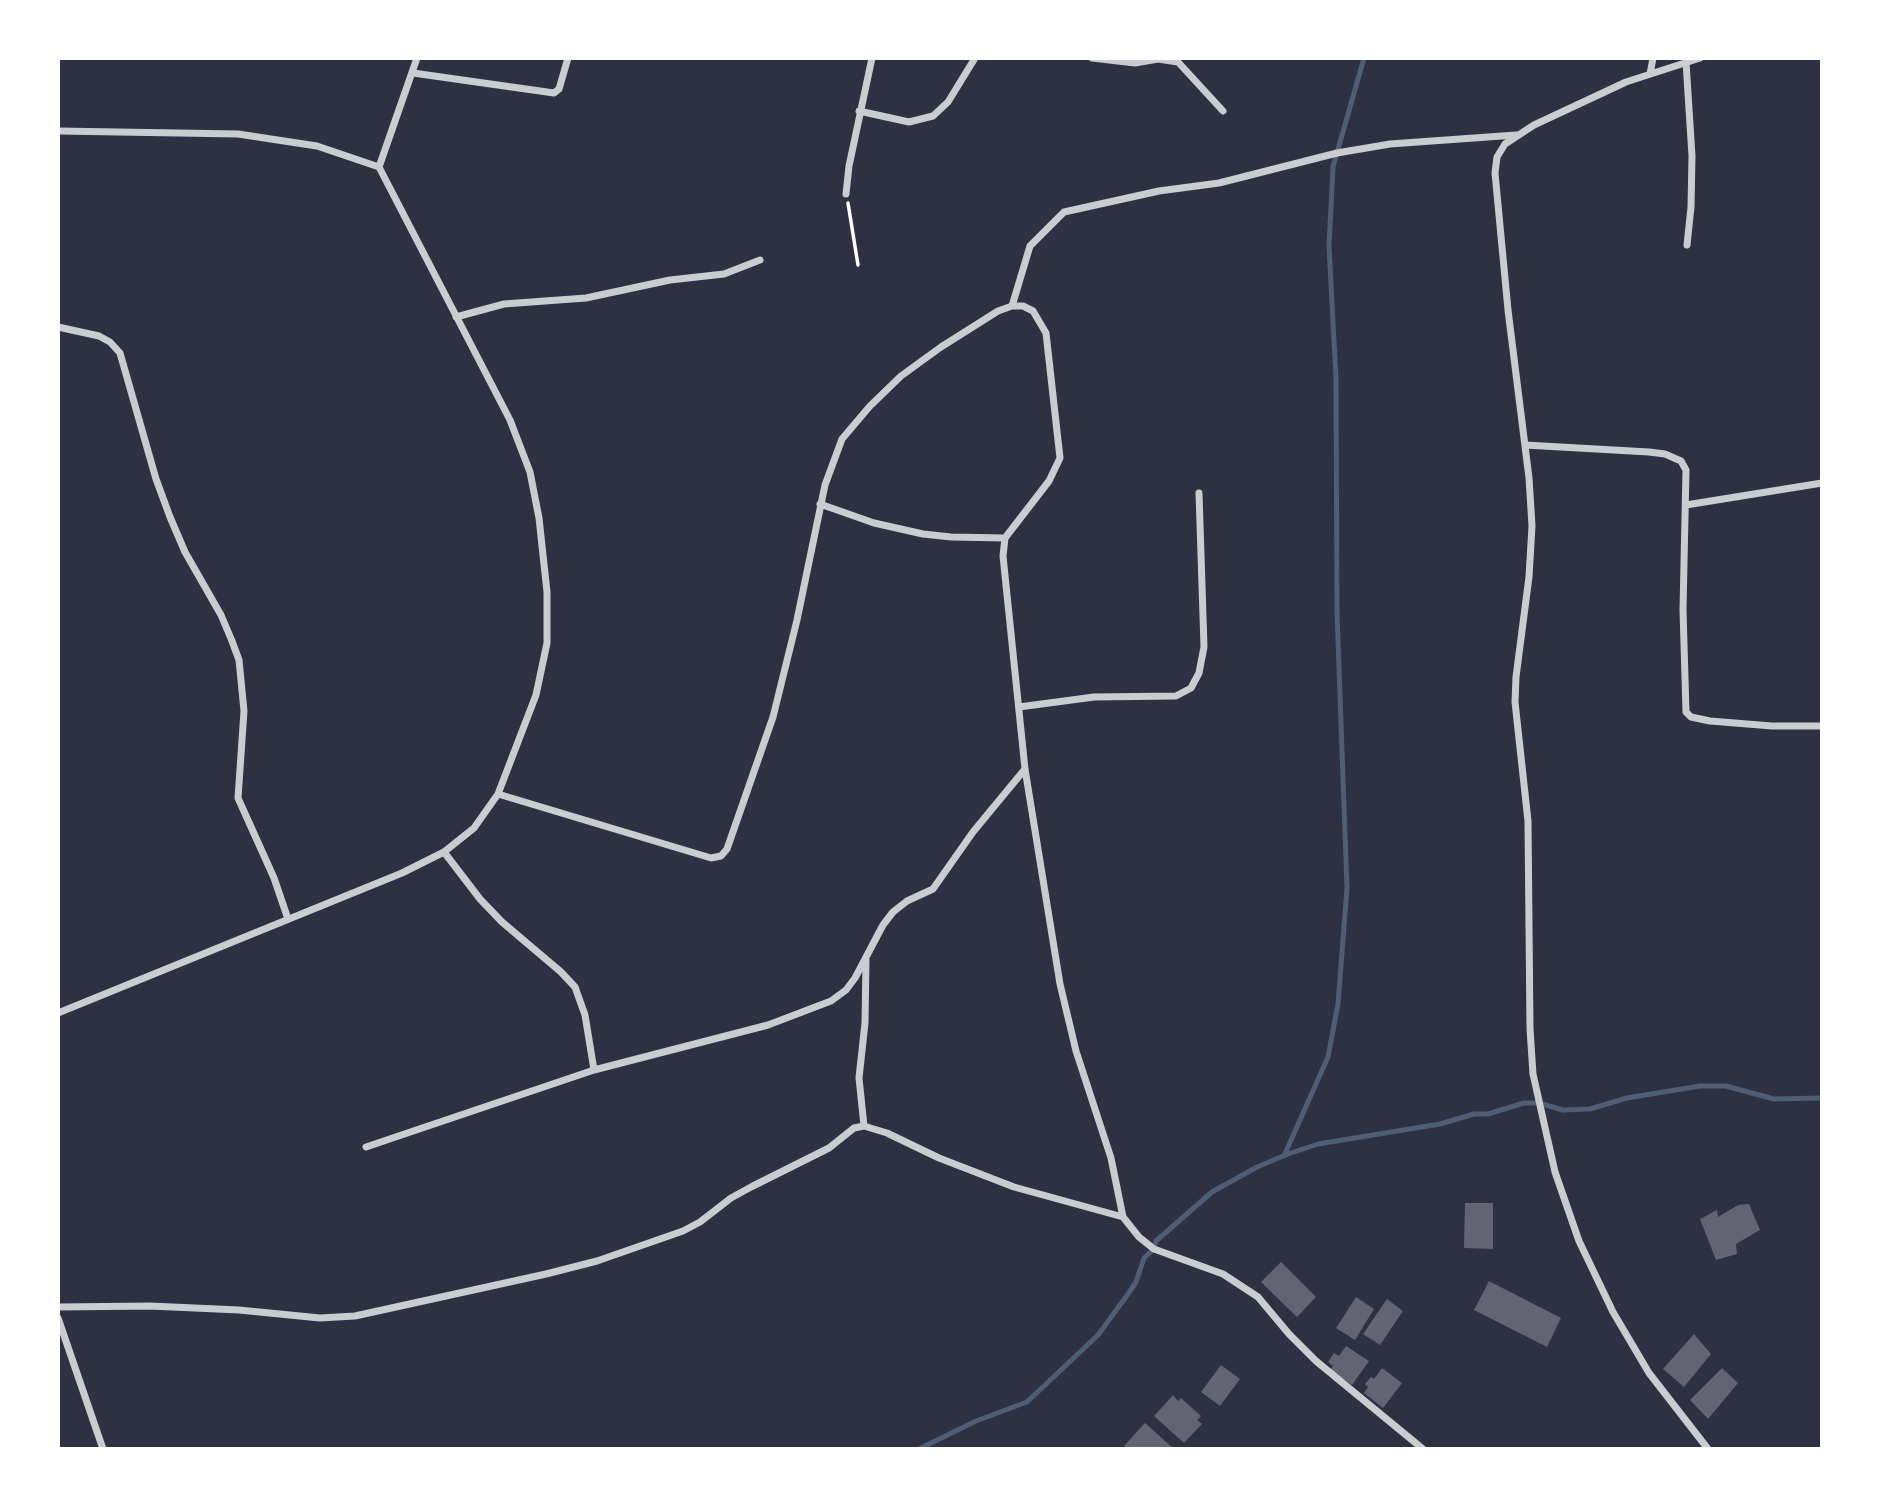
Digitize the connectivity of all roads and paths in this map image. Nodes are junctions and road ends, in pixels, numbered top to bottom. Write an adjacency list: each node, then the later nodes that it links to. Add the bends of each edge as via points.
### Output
1 (417, 58): 9 (street)
2 (568, 58): 9 (street, via 554,93)
3 (872, 58): 11 (street)
4 (975, 58): 11 (street, via 948,102 933,117 909,122)
5 (1092, 58): 12 (street, via 1178,62)
6 (1653, 58): 10 (street)
7 (1700, 58): 8 (street)
8 (1686, 62): 10 (street); 17 (street, via 1692,156)
9 (414, 73): 15 (street)
10 (1650, 74): 14 (street)
11 (859, 111): 16 (street)
12 (1223, 111)
13 (58, 131): 15 (street, via 238,134 317,146)
14 (1516, 135): 20 (street, via 1390,144 1337,153 1219,183 1063,212 1030,246); 23 (street, via 1497,158 1495,173)
15 (379, 167): 21 (street)
16 (846, 194): 19 (path)
17 (1687, 245)
18 (760, 260): 21 (street, via 724,274 586,298 504,304)
19 (858, 265)
20 (1012, 306): 26 (street, via 941,347 870,406 842,439); 28 (street, via 1033,311 1046,333 1060,458 1049,481)
21 (456, 317): 32 (street, via 510,420 530,472 547,592 547,643 536,695)
22 (58, 327): 34 (street, via 99,336 120,354 170,517 232,641 239,660 244,711 238,797)
23 (1525, 445): 27 (street, via 1675,457 1686,470); 45 (street, via 1532,526 1515,702 1528,821 1533,1074 1555,1172 1579,1241 1649,1373)
24 (1822, 482): 27 (street)
25 (1199, 493): 29 (street, via 1204,648 1191,688 1176,696 1094,697)
26 (820, 504): 28 (street, via 923,534); 32 (street, via 773,717 721,856 711,858)
27 (1686, 505): 30 (street, via 1686,712 1710,721)
28 (1005, 538): 29 (street)
29 (1018, 707): 31 (street)
30 (1822, 726)
31 (1025, 769): 35 (street, via 933,889 893,912); 40 (street, via 1060,984 1111,1158)
32 (498, 794): 33 (street, via 474,828)
33 (444, 852): 34 (street); 37 (street, via 502,922 575,987)
34 (288, 919): 36 (street)
35 (866, 959): 37 (street, via 846,990 831,1001 768,1025); 38 (street, via 859,1078)
36 (58, 1013)
37 (594, 1070): 39 (street)
38 (864, 1126): 40 (street, via 1014,1187); 41 (street, via 731,1198 683,1231 546,1274 355,1316)
39 (366, 1147)
40 (1123, 1217): 44 (street, via 1147,1245 1223,1274 1258,1297 1316,1361)
41 (58, 1307)
42 (58, 1318): 43 (street)
43 (103, 1449)
44 (1423, 1449)
45 (1708, 1449)

